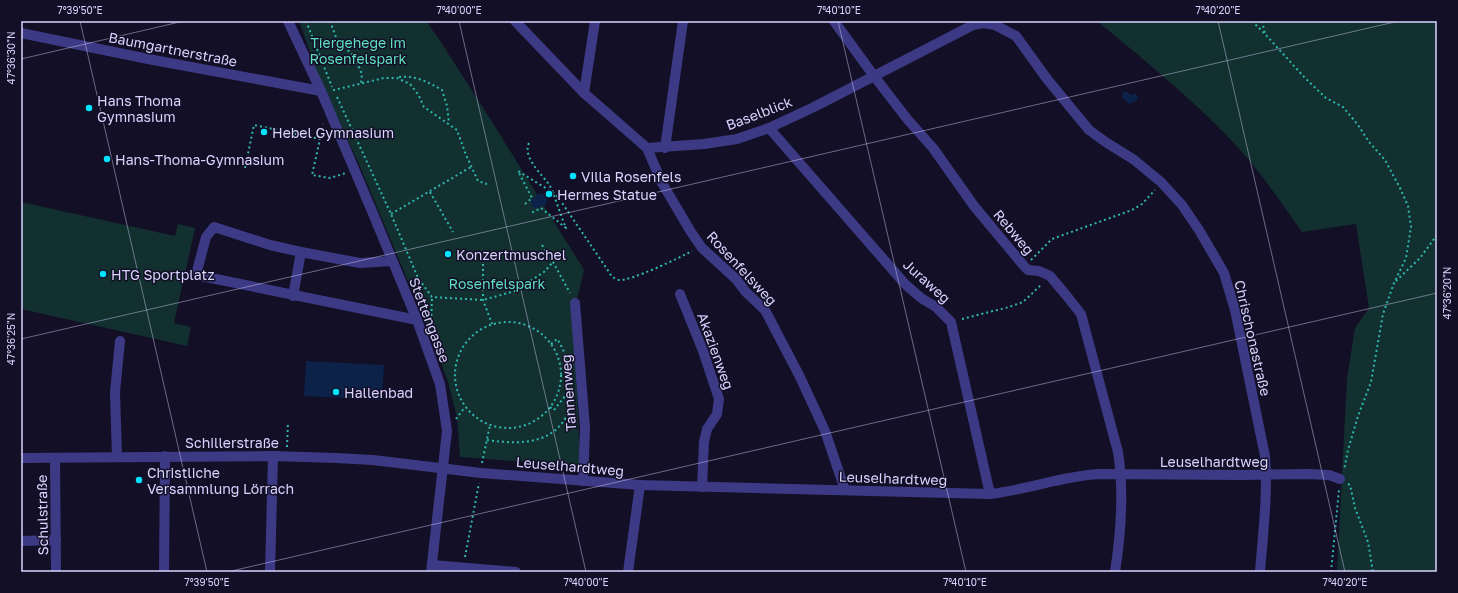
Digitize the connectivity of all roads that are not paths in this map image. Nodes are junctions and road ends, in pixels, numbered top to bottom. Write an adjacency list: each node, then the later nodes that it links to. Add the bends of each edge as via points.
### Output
1 (515, 21): 9 (street, Rosenfelsweg)
2 (595, 21): 9 (street)
3 (683, 21): 12 (street)
4 (834, 21): 7 (street, Rebweg)
5 (289, 23): 8 (street, Stettengasse)
6 (21, 33): 8 (street, Baumgartnerstraße)
7 (874, 76): 10 (street, Baselblick); 26 (street, Rebweg, via 908,120 934,148 974,206 1024,266 1028,270 1050,276 1081,314 1118,452); 27 (street, Chrischonastraße, via 973,25 995,25 1016,36 1089,130 1133,159 1161,182 1182,205 1224,273 1235,310 1265,456)
8 (321, 91): 14 (street, Stettengasse)
9 (584, 93): 11 (street, Rosenfelsweg)
10 (769, 128): 12 (street, Baselblick, via 737,139); 33 (street, Juraweg, via 905,284 936,307 951,322)
11 (647, 148): 12 (street, Baselblick); 32 (street, Rosenfelsweg, via 662,183 701,246 765,310 825,431)
12 (664, 148)
13 (301, 252): 14 (street, via 360,263); 16 (street); 16 (street, via 214,227 206,237 196,275)
14 (392, 261): 18 (street, Stettengasse)
15 (680, 294): 31 (street, Akazienweg, via 719,399 717,414 707,429 704,442)
16 (293, 296): 18 (street)
17 (575, 303): 29 (street, Tannenweg, via 585,428)
18 (417, 320): 25 (street, Stettengasse, via 440,384 447,431)
19 (120, 340): 22 (street, via 115,392)
20 (165, 456): 21 (street, Schillerstraße); 22 (street, Schillerstraße); 38 (street)
21 (273, 456): 25 (street, Schillerstraße, via 356,459); 39 (street)
22 (117, 457): 24 (street, Schillerstraße)
23 (21, 458): 24 (street, Schillerstraße)
24 (55, 458): 34 (street, Schulstraße)
25 (443, 468): 29 (street, Leuselhardtweg); 36 (street, Stettengasse)
26 (1121, 474): 27 (street, Leuselhardtweg); 33 (street, Leuselhardtweg, via 1082,475 1005,493); 42 (street)
27 (1266, 475): 28 (street, Leuselhardtweg, via 1329,475); 43 (street, Chrischonastraße)
28 (1340, 479)
29 (583, 481): 30 (street, Leuselhardtweg)
30 (640, 485): 31 (street, Leuselhardtweg); 41 (street)
31 (702, 487): 32 (street, Leuselhardtweg)
32 (845, 490): 33 (street, Leuselhardtweg)
33 (990, 494)
34 (56, 540): 35 (street); 37 (street, Schulstraße)
35 (21, 541)
36 (431, 568): 40 (street, via 463,567)
37 (56, 572)
38 (164, 572)
39 (270, 572)
40 (516, 572)
41 (628, 572)
42 (1115, 572)
43 (1260, 572)

